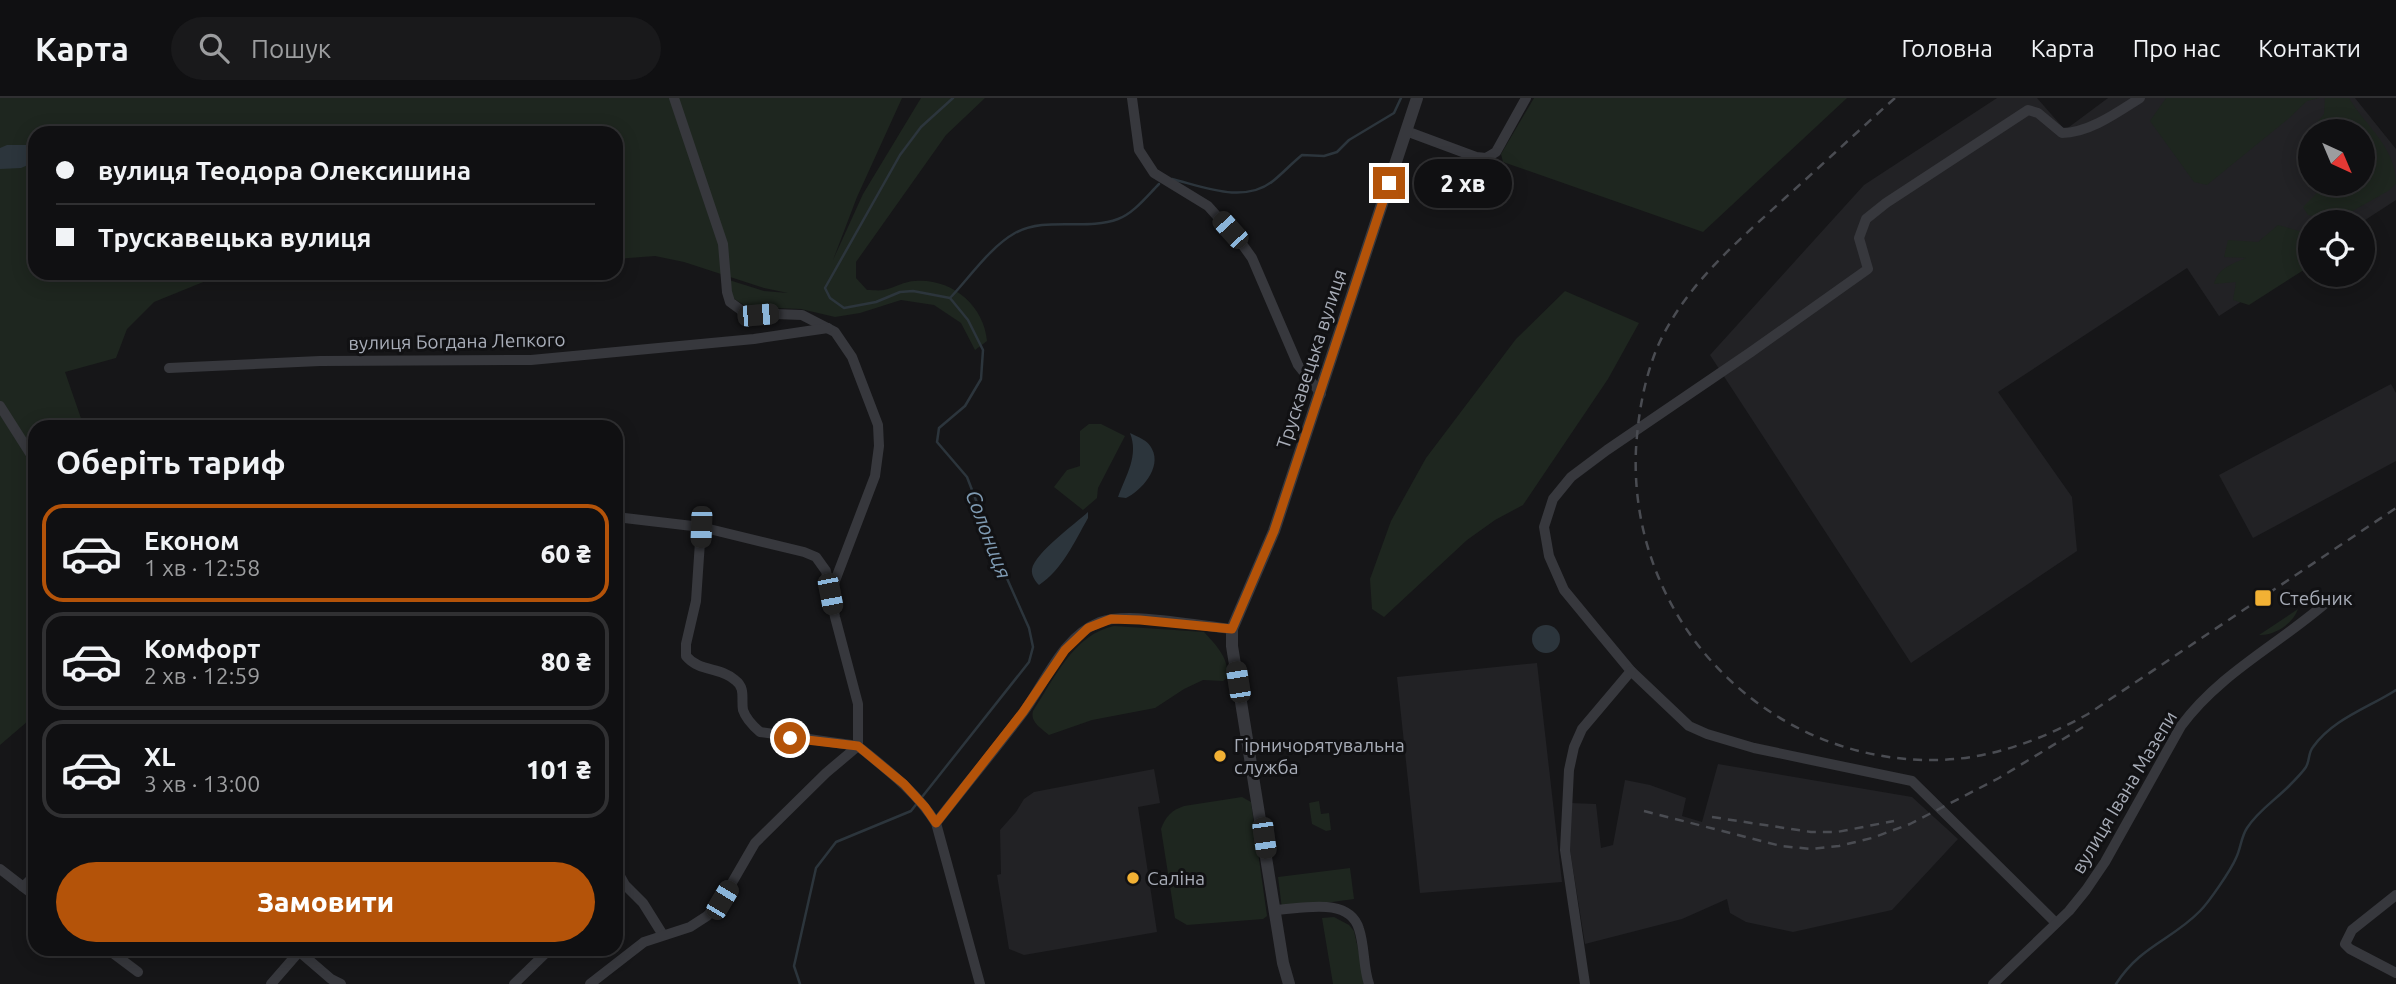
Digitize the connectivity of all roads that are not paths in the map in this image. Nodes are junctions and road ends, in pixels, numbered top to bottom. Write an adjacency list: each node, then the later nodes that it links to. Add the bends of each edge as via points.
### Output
1 (674, 98): 7 (street, via 723,244 730,302 745,313 802,315)
2 (1132, 98): 9 (street, via 1139,150 1154,173 1208,206 1242,244 1298,365)
3 (1417, 98): 6 (street, Трускавецька вулиця)
4 (1526, 98): 6 (street, via 1496,152 1486,158)
5 (2140, 98): 17 (street, via 2072,133 2062,133 2028,110 1886,203 1866,219 1858,237 1868,269 1572,477 1553,499 1544,527 1549,556 1564,590)
6 (1406, 131): 9 (street, Трускавецька вулиця)
7 (828, 328): 8 (street, вулиця Богдана Лепкого, via 531,360 320,361); 14 (street, via 852,356 878,425 879,446 875,477)
8 (169, 368)
9 (1321, 394): 16 (street, Трускавецька вулиця, via 1274,531)
10 (0, 406): 11 (street)
11 (28, 450)
12 (623, 518): 13 (street)
13 (701, 527): 14 (street, via 816,558 825,571); 18 (street, via 696,601 686,656 699,667 735,679 743,692 743,711 760,732)
14 (830, 594): 18 (street, via 858,704)
15 (2327, 602): 28 (street, вулиця Івана Мазепи, via 2222,682 2191,712 2105,862)
16 (1232, 629): 19 (street, via 1111,619 1088,628 1065,650); 27 (street, Трускавецька вулиця)
17 (1631, 671): 28 (street, via 1689,726 1707,734 1912,781); 44 (street, via 1582,729 1569,770 1565,850)
18 (858, 746): 19 (street, via 904,784); 29 (street, via 755,843 722,900 706,916 690,927)
19 (936, 823): 41 (street)
20 (0, 869): 24 (street)
21 (623, 881): 23 (street)
22 (28, 882): 24 (street)
23 (625, 885): 29 (street)
24 (23, 887): 25 (street)
25 (28, 891)
26 (2396, 895): 35 (street, via 2353,930 2345,944)
27 (1275, 909): 42 (street, Трускавецька вулиця); 43 (street, via 1343,909 1359,927)
28 (2056, 923): 45 (street, вулиця Івана Мазепи)
29 (663, 935): 40 (street, via 644,942)
30 (117, 956): 34 (street)
31 (292, 956): 37 (street)
32 (302, 956): 36 (street)
33 (543, 956): 39 (street)
34 (138, 972)
35 (2396, 974)
36 (332, 982): 38 (street)
37 (271, 984)
38 (341, 984)
39 (514, 984)
40 (590, 984)
41 (980, 984)
42 (1289, 984)
43 (1369, 984)
44 (1586, 984)
45 (1993, 984)

